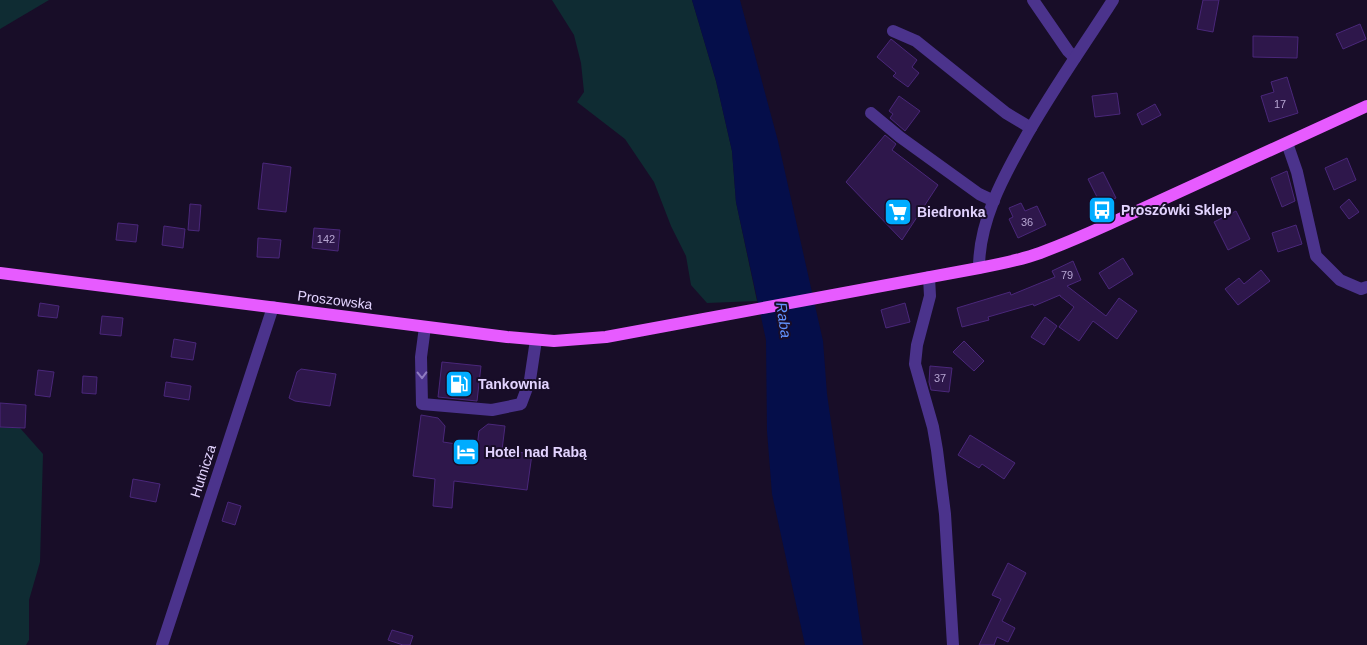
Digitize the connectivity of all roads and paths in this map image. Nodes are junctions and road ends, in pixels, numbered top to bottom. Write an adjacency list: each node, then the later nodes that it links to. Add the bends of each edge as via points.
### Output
1 (1033, 0): 4 (street)
2 (1113, 0): 4 (street)
3 (893, 31): 7 (street, via 916,41 1006,113)
4 (1075, 58): 7 (street)
5 (1367, 106): 8 (main road, Proszowska)
6 (871, 112): 9 (street, via 900,137 979,194)
7 (1031, 128): 9 (street)
8 (1287, 143): 10 (main road, Proszowska, via 1078,238 1039,253); 13 (street, via 1316,256 1340,280 1361,289)
9 (994, 201): 10 (street, via 981,246)
10 (979, 268): 12 (main road, Proszowska)
11 (0, 273): 14 (main road, Proszowska)
12 (929, 277): 16 (main road, Proszowska, via 665,326 588,338); 18 (street, via 930,296 915,364 933,427 942,487)
13 (1367, 287)
14 (273, 307): 15 (main road, Proszowska); 17 (street, Hutnicza)
15 (425, 326): 16 (main road, Proszowska); 16 (street, one-way to 16, via 421,357 422,404 492,410 521,404 530,380)
16 (536, 340)
17 (162, 645)
18 (954, 645)

